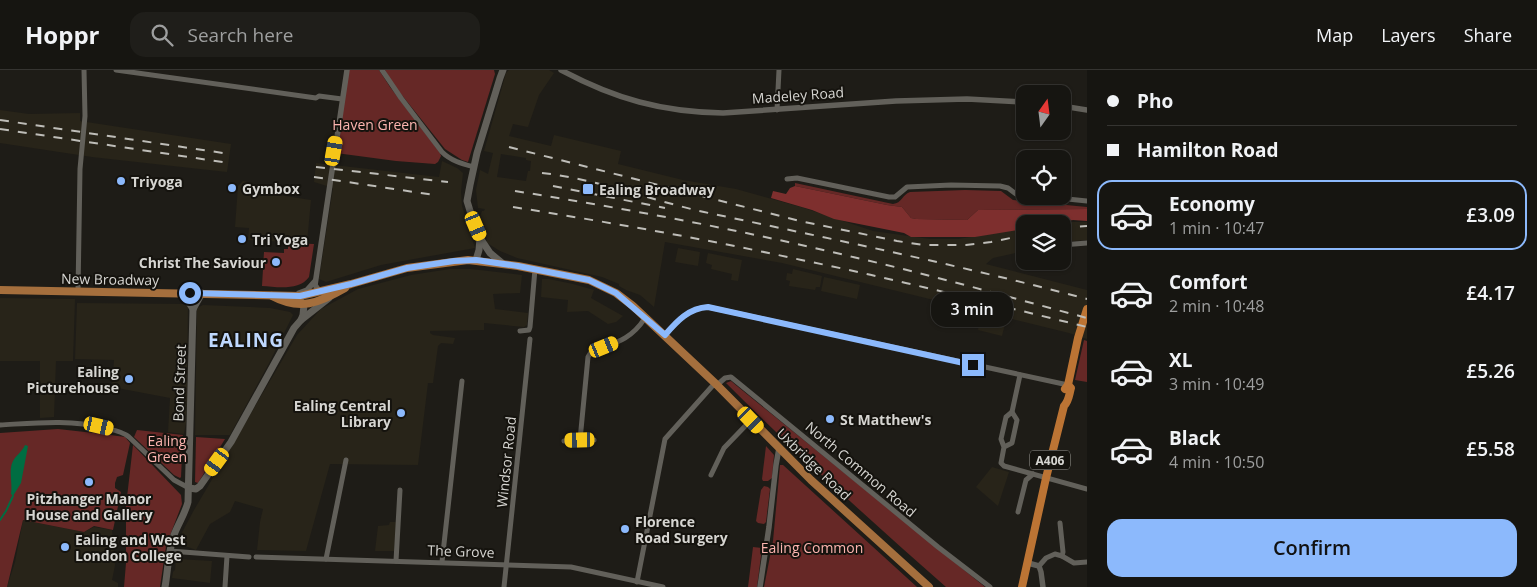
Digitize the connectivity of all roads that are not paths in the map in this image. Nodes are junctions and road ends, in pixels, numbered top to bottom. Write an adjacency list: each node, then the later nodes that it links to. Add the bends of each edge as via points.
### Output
1 (84, 70): 30 (street)
2 (116, 70): 9 (street)
3 (346, 70): 11 (street)
4 (382, 70): 16 (street, via 442,152)
5 (503, 70): 16 (main road)
6 (561, 70): 10 (street, Madeley Road)
7 (570, 70): 10 (street, Madeley Road)
8 (779, 70): 14 (street)
9 (126, 71): 11 (street)
10 (578, 79): 14 (street, Madeley Road, via 633,101 662,108 713,113)
11 (342, 99): 27 (street)
12 (1016, 102): 14 (street, Madeley Road, via 896,101)
13 (1071, 107): 15 (street)
14 (777, 110)
15 (1087, 110)
16 (474, 167): 21 (main road, via 467,201)
17 (787, 179): 18 (street, via 797,178 892,198 907,187 951,184 1002,186)
18 (1016, 194)
19 (1071, 199): 20 (street)
20 (1087, 201)
21 (480, 238): 24 (main road); 25 (main road)
22 (1087, 243): 23 (street)
23 (1071, 244)
24 (476, 260): 25 (main road, Uxbridge Road); 28 (main road, New Broadway, via 413,267)
25 (502, 263): 26 (main road, Uxbridge Road)
26 (535, 269): 40 (main road, Uxbridge Road, via 589,280 616,293); 42 (street, via 530,327)
27 (316, 280): 31 (street, via 315,285); 34 (street, via 300,293)
28 (351, 284): 31 (main road, New Broadway); 36 (main road)
29 (0, 290): 30 (main road, New Broadway)
30 (78, 292): 32 (main road, New Broadway)
31 (320, 292): 35 (main road, New Broadway); 36 (street)
32 (183, 293): 33 (main road, New Broadway); 38 (main road)
33 (202, 294): 34 (main road, New Broadway); 38 (main road, Bond Street)
34 (274, 296): 35 (main road, New Broadway); 37 (main road, New Broadway, via 283,302)
35 (290, 296): 37 (main road, via 298,298)
36 (332, 296): 37 (main road); 41 (main road)
37 (304, 305): 41 (main road)
38 (193, 309): 61 (main road, Bond Street)
39 (1087, 309): 48 (highway, A406)
40 (644, 316): 43 (main road, Uxbridge Road); 52 (street, via 629,337 592,352 588,357)
41 (298, 324): 61 (main road, via 231,442 200,486)
42 (520, 331)
43 (665, 335): 45 (street, via 684,315 708,307); 47 (main road, Uxbridge Road)
44 (530, 339): 74 (street, Windsor Road)
45 (1020, 375): 48 (street); 49 (street)
46 (462, 381): 71 (street)
47 (716, 384): 50 (main road, Uxbridge Road); 76 (street, via 665,439); 84 (street, North Common Road, via 731,377)
48 (1068, 385): 60 (highway, A406)
49 (1012, 412): 55 (street, via 1006,418 1000,440); 55 (street, via 1017,420 1012,442)
50 (751, 420): 56 (main road, Uxbridge Road); 59 (street, via 724,448)
51 (0, 425): 61 (street, via 80,423 121,432 174,480)
52 (580, 440): 53 (street); 54 (street)
53 (594, 440)
54 (564, 441)
55 (1004, 446): 58 (street, via 1001,463 1004,466)
56 (779, 448): 82 (street); 83 (main road, Uxbridge Road)
57 (346, 460): 69 (street)
58 (1033, 474): 60 (street); 64 (street, via 1026,480)
59 (712, 475)
60 (1046, 478): 62 (street); 73 (highway, A406)
61 (189, 488): 66 (main road, Bond Street, via 186,512 174,534)
62 (1087, 489)
63 (400, 490): 70 (street)
64 (1018, 512)
65 (1060, 523): 68 (street)
66 (170, 552): 67 (street, The Grove); 78 (main road)
67 (227, 556): 69 (street, The Grove); 79 (street)
68 (1062, 556): 72 (street, via 1074,564); 75 (street, via 1049,556)
69 (326, 559): 70 (street, The Grove)
70 (396, 561): 71 (street, The Grove)
71 (442, 562): 74 (street, The Grove)
72 (1087, 562)
73 (1028, 563): 75 (street); 77 (highway, A406)
74 (506, 564): 76 (street, The Grove, via 571,567); 80 (street, Windsor Road)
75 (1038, 566): 85 (street)
76 (637, 582): 81 (street, The Grove)
77 (1020, 586)
78 (165, 587)
79 (225, 587)
80 (504, 587)
81 (662, 587)
82 (760, 587)
83 (929, 587)
84 (990, 587)
85 (1043, 587)

